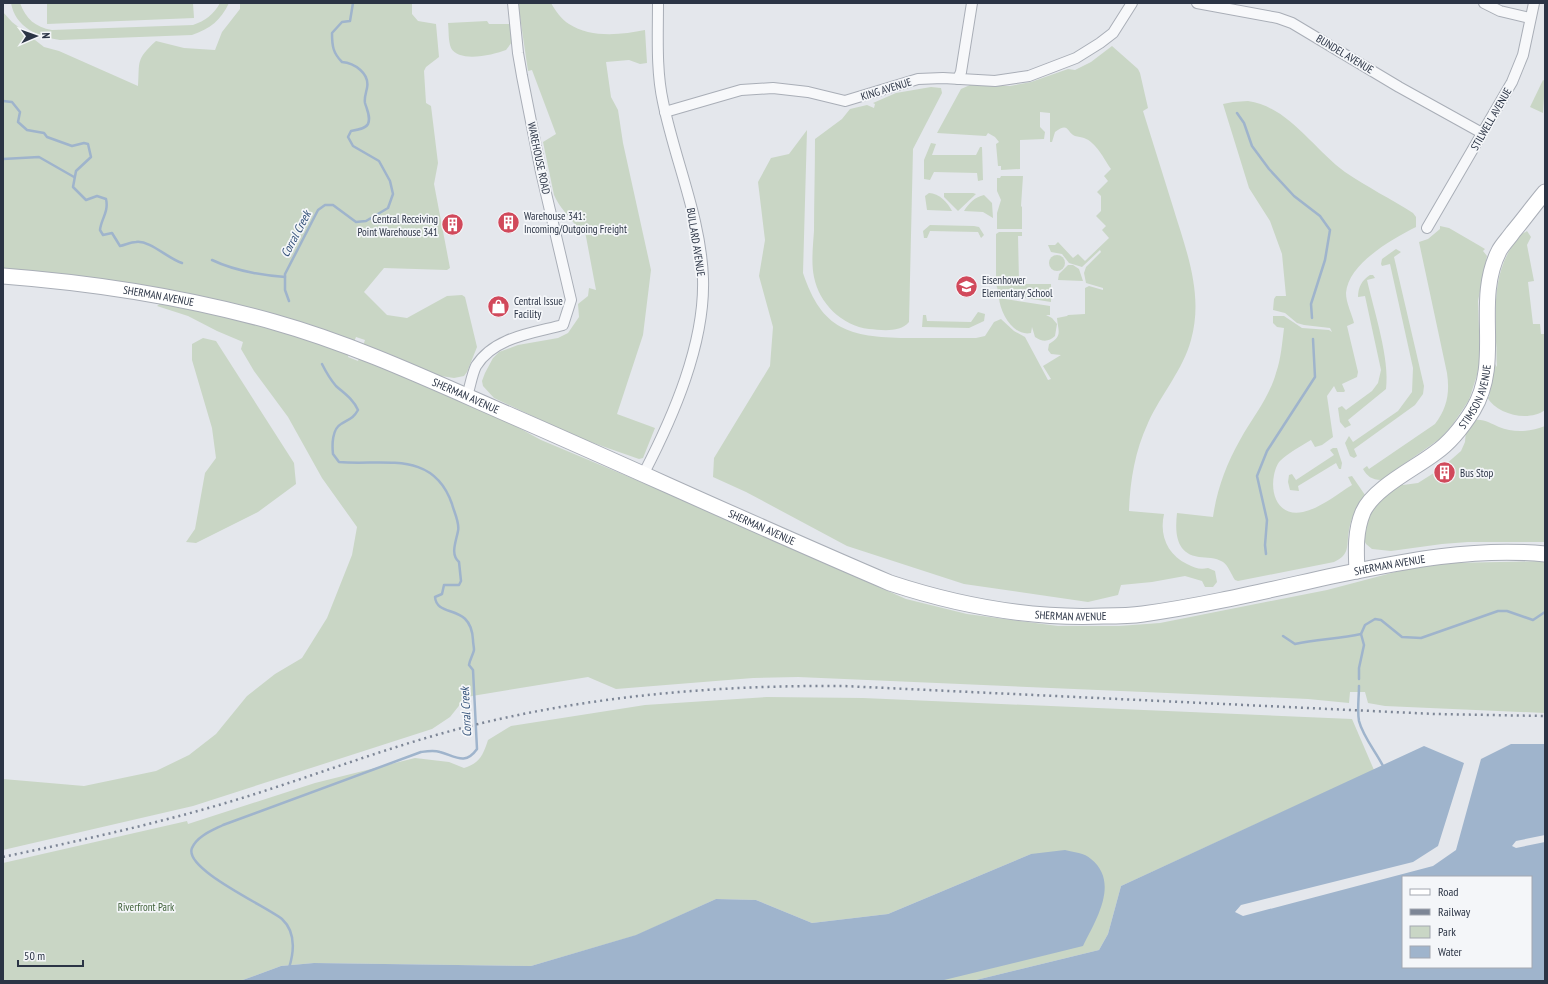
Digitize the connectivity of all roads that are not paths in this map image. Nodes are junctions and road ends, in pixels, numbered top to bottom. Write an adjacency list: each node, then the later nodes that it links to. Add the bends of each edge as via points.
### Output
1 (513, 3): 15 (street, WAREHOUSE ROAD, via 521,68 541,172 571,300 563,325 515,337 488,351 476,368)
2 (658, 3): 10 (street, BULLARD AVENUE, via 659,78)
3 (972, 3): 9 (street)
4 (1132, 3): 9 (street, KING AVENUE, via 1113,33 1076,58 1029,76 1011,79)
5 (1197, 3): 11 (street, BUNDEL AVENUE, via 1278,18 1292,23)
6 (1484, 3): 8 (street, via 1500,11)
7 (1534, 3): 8 (street, STILWELL AVENUE)
8 (1530, 18): 11 (street, STILWELL AVENUE, via 1519,66 1502,101)
9 (958, 79): 10 (street, KING AVENUE, via 918,79 845,101 808,92 773,88 741,90)
10 (665, 112): 16 (street, BULLARD AVENUE, via 693,218 703,279 694,345 680,394)
11 (1482, 133): 13 (street, STILWELL AVENUE)
12 (1545, 192): 18 (street, STIMSON AVENUE, via 1499,251 1494,266 1487,300 1488,365 1475,406 1447,443 1379,492 1364,510 1356,537)
13 (1427, 228)
14 (3, 276): 15 (street, SHERMAN AVENUE, via 116,288 184,300 261,318 351,348)
15 (467, 396): 16 (street, SHERMAN AVENUE)
16 (644, 474): 18 (street, SHERMAN AVENUE, via 890,583 962,604 998,610 1043,616 1142,614)
17 (1545, 554): 18 (street, SHERMAN AVENUE, via 1518,552 1446,556)
18 (1357, 571)

